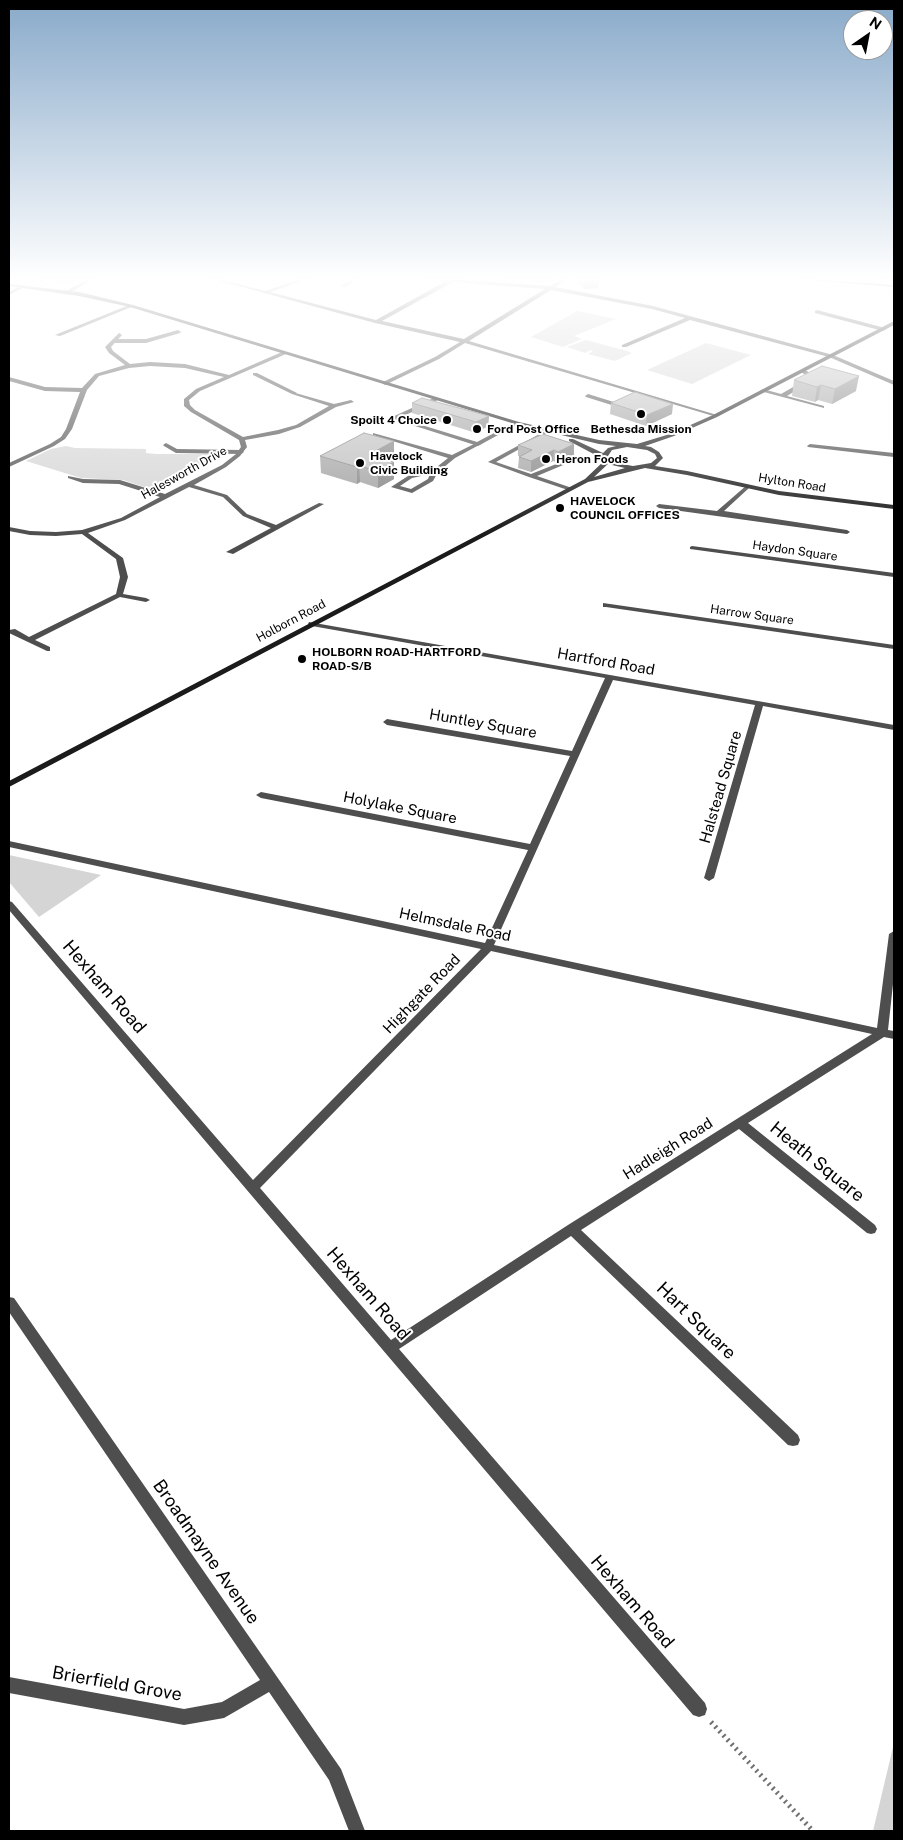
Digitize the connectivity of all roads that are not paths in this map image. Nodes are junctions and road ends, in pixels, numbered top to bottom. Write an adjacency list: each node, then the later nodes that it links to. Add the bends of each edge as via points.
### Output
1 (126, 364): 8 (street)
2 (258, 364): 11 (street, Halesworth Drive)
3 (321, 364): 13 (main road)
4 (425, 364): 13 (street)
5 (541, 364): 17 (street)
6 (816, 364): 9 (main road)
7 (849, 364): 14 (street)
8 (129, 366): 11 (street, via 185,366); 15 (street, via 97,376)
9 (803, 371): 16 (main road); 19 (street, via 810,375 810,380)
10 (255, 374): 24 (street, via 294,393)
11 (228, 376): 31 (street, Halesworth Drive, via 190,396 186,400 187,406)
12 (9, 379): 15 (street, via 45,389)
13 (385, 383): 21 (main road)
14 (894, 383)
15 (84, 390): 43 (street, via 63,438)
16 (764, 392): 19 (street); 26 (main road)
17 (641, 394): 20 (street); 26 (street)
18 (588, 396): 23 (street, via 618,405)
19 (782, 396): 25 (street)
20 (634, 398)
21 (436, 399): 27 (main road); 32 (street, via 393,418)
22 (351, 402): 24 (street)
23 (626, 402)
24 (334, 406): 31 (street, via 298,426)
25 (822, 407)
26 (715, 416): 30 (main road)
27 (517, 423): 28 (main road); 32 (street)
28 (549, 431): 34 (main road); 41 (main road); 48 (street, via 491,462)
29 (375, 434): 40 (street)
30 (672, 435): 35 (main road); 39 (main road)
31 (242, 439): 37 (street, Halesworth Drive, via 244,447)
32 (478, 444): 40 (street)
33 (166, 445): 37 (street, via 176,452)
34 (628, 445): 35 (main road); 41 (main road, Holborn Road, via 610,449)
35 (638, 446): 39 (main road, Hylton Road)
36 (810, 446): 38 (street)
37 (241, 452): 51 (street, Halesworth Drive, via 224,466)
38 (894, 455)
39 (659, 456): 44 (main road, via 653,465); 47 (main road, Hylton Road)
40 (453, 457): 46 (street)
41 (606, 459): 45 (main road, via 622,467); 50 (main road, Holborn Road)
42 (566, 462): 48 (street)
43 (9, 464)
44 (647, 467): 45 (main road, Hylton Road); 47 (main road, Hylton Road)
45 (633, 468): 50 (main road, Holborn Road)
46 (435, 471): 46 (street, via 410,477 394,486 412,491 431,480)
47 (687, 473): 52 (main road, Hylton Road)
48 (531, 476): 53 (street)
49 (70, 477): 54 (street, via 83,482 120,482)
50 (586, 481): 53 (main road, Holborn Road)
51 (188, 485): 54 (street, Halesworth Drive); 59 (street, via 225,496 245,515)
52 (747, 487): 57 (main road, Hylton Road, via 814,499); 58 (street, via 720,512)
53 (570, 489): 69 (main road, Holborn Road)
54 (166, 497): 61 (street, Halesworth Drive, via 123,520)
55 (321, 504): 59 (street)
56 (659, 506): 58 (street)
57 (894, 507)
58 (725, 514): 62 (street)
59 (276, 527): 64 (street)
60 (9, 528): 61 (street, Halesworth Drive, via 30,533)
61 (83, 532): 66 (street, via 119,558 124,577)
62 (847, 532)
63 (692, 548): 65 (street, Haydon Square)
64 (230, 552)
65 (894, 575)
66 (119, 595): 67 (street); 71 (street)
67 (146, 600)
68 (606, 605): 72 (street, Harrow Square)
69 (312, 624): 74 (street, Hartford Road); 79 (main road, Holborn Road)
70 (12, 631): 71 (street)
71 (29, 640): 73 (street)
72 (894, 647)
73 (47, 649)
74 (610, 677): 75 (street, Hartford Road); 78 (street, Highgate Road)
75 (760, 703): 77 (street, Hartford Road); 83 (street, Halstead Square)
76 (387, 722): 78 (street, Huntley Square)
77 (894, 727)
78 (575, 754): 82 (street, Highgate Road)
79 (9, 784)
80 (261, 795): 82 (street, Holylake Square)
81 (9, 844): 86 (street, Helmsdale Road)
82 (534, 848): 86 (street, Highgate Road)
83 (709, 878)
84 (9, 904): 89 (street, Hexham Road)
85 (894, 934): 87 (street)
86 (488, 948): 87 (street, Helmsdale Road); 89 (street, Highgate Road)
87 (888, 1034): 88 (street, Hadleigh Road)
88 (740, 1123): 90 (street, Hadleigh Road); 91 (street, Heath Square)
89 (252, 1188): 93 (street, Hexham Road)
90 (572, 1229): 93 (street, Hadleigh Road); 94 (street, Hart Square)
91 (871, 1229)
92 (9, 1302): 95 (street, Broadmayne Avenue)
93 (390, 1348): 97 (street, Hexham Road)
94 (793, 1440)
95 (271, 1682): 96 (street, Brierfield Grove, via 224,1710 184,1717); 98 (street, Broadmayne Avenue, via 335,1775)
96 (9, 1685)
97 (699, 1709)
98 (357, 1831)

